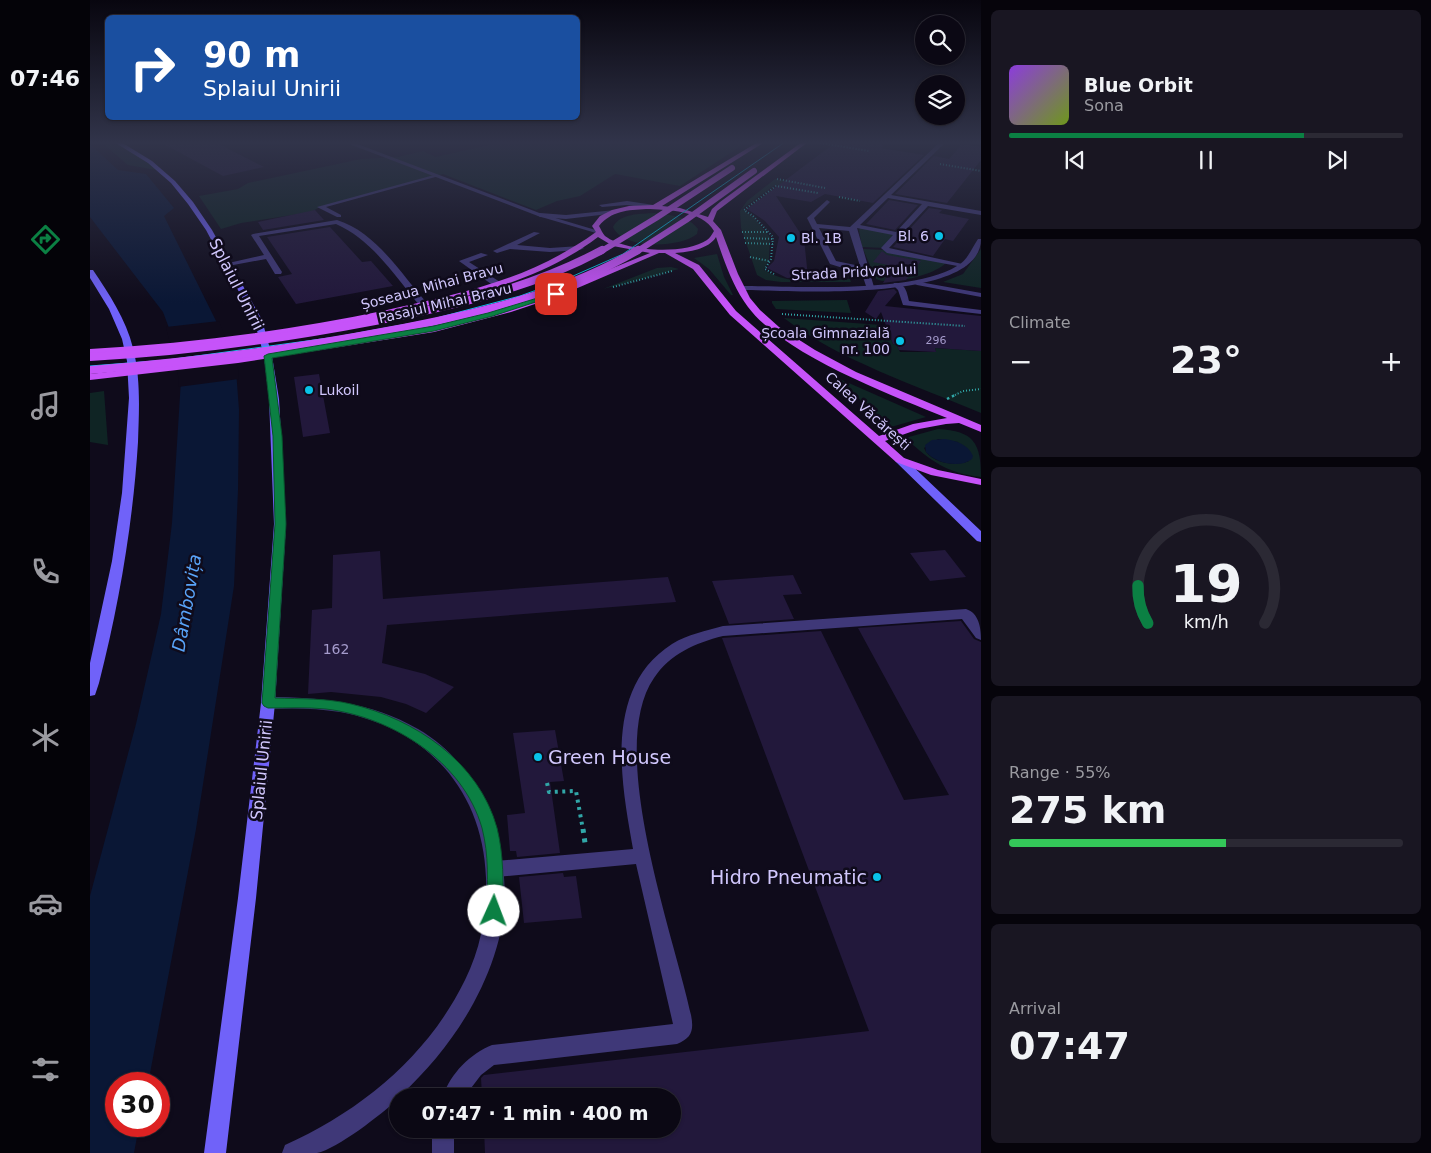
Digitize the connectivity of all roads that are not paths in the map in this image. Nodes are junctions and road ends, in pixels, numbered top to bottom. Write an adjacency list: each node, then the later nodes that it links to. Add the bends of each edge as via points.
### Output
1 (185, 196): 31 (main road, Splaiul Unirii, via 204,221)
2 (362, 196): 16 (street, via 320,207)
3 (489, 196): 14 (street)
4 (673, 196): 11 (main road)
5 (688, 196): 48 (main road, Pasajul Mihai Bravu, bridge, via 610,246 572,265 520,285 421,312 225,345)
6 (716, 196): 49 (main road, Pasajul Mihai Bravu, bridge, via 634,252 586,275 520,300 431,323 328,342)
7 (732, 196): 17 (main road, via 719,205)
8 (886, 196): 10 (street); 19 (street)
9 (827, 202): 18 (street, via 810,218)
10 (927, 203): 13 (street); 23 (street)
11 (654, 207): 12 (main road); 15 (street, via 611,204 596,208 594,211); 17 (main road, via 687,212)
12 (615, 212): 15 (street)
13 (981, 213)
14 (540, 215): 15 (street); 21 (street)
15 (599, 215): 21 (main road, via 595,226)
16 (339, 216)
17 (710, 221): 20 (main road, Calea Văcărești)
18 (814, 226): 19 (street); 33 (street, via 833,262)
19 (854, 227): 23 (street); 33 (street)
20 (717, 231): 28 (main road, via 714,238 704,245); 40 (main road, Calea Văcărești)
21 (597, 232): 26 (main road, Șoseaua Mihai Bravu); 28 (main road, via 624,247)
22 (536, 233): 25 (street)
23 (898, 234): 32 (street, via 886,249)
24 (981, 241): 32 (street, Strada Pridvorului)
25 (509, 247): 26 (street); 27 (street)
26 (580, 248): 37 (main road, Șoseaua Mihai Bravu, via 541,269)
27 (497, 251)
28 (663, 251): 47 (main road, via 556,294 473,320); 54 (main road, Calea Văcărești, via 696,267 733,313)
29 (484, 254): 37 (street, via 463,261)
30 (268, 257): 31 (street); 35 (street); 42 (street, via 256,234 340,223 367,240)
31 (228, 264): 44 (main road, Splaiul Unirii)
32 (963, 265): 36 (street, Strada Pridvorului, via 938,278)
33 (863, 269): 39 (street)
34 (90, 272): 45 (main road, via 117,317)
35 (278, 272)
36 (917, 283): 38 (street, Strada Pridvorului); 41 (street)
37 (497, 284): 42 (main road, Șoseaua Mihai Bravu)
38 (897, 285): 39 (street, Strada Pridvorului); 43 (street, via 902,289 906,303)
39 (870, 287): 40 (street, Strada Pridvorului)
40 (741, 288): 52 (main road, Calea Văcărești, via 764,319 800,345 854,374)
41 (981, 295)
42 (424, 305): 44 (main road, Șoseaua Mihai Bravu)
43 (981, 312)
44 (263, 335): 45 (main road, Șoseaua Mihai Bravu); 47 (main road, Splaiul Unirii)
45 (129, 349): 46 (main road); 50 (main road)
46 (90, 352)
47 (268, 356): 50 (main road); 60 (main road, Splaiul Unirii, via 277,436 280,524)
48 (90, 357)
49 (90, 370)
50 (133, 373): 51 (main road); 59 (main road, via 126,519)
51 (90, 377)
52 (961, 421): 53 (main road, Calea Văcărești); 54 (main road, via 915,426)
53 (981, 429)
54 (879, 440): 55 (main road, Calea Văcărești)
55 (900, 460): 56 (main road, via 935,473); 57 (main road, Calea Văcărești)
56 (981, 482)
57 (981, 538)
58 (981, 635): 61 (street, via 966,614 723,631 694,637 675,647 649,672 640,688 631,718 629,762)
59 (90, 691)
60 (268, 703): 62 (street, via 326,704 352,709 417,736 450,762 473,790 489,827); 65 (main road, Splaiul Unirii)
61 (642, 856): 62 (street); 63 (street, via 682,1029 677,1034 492,1055 473,1069)
62 (496, 869): 66 (street, via 494,911 485,956 464,1001 436,1046 396,1087 350,1124)
63 (459, 1088)
64 (443, 1138): 67 (street)
65 (215, 1153)
66 (292, 1153)
67 (443, 1153)

